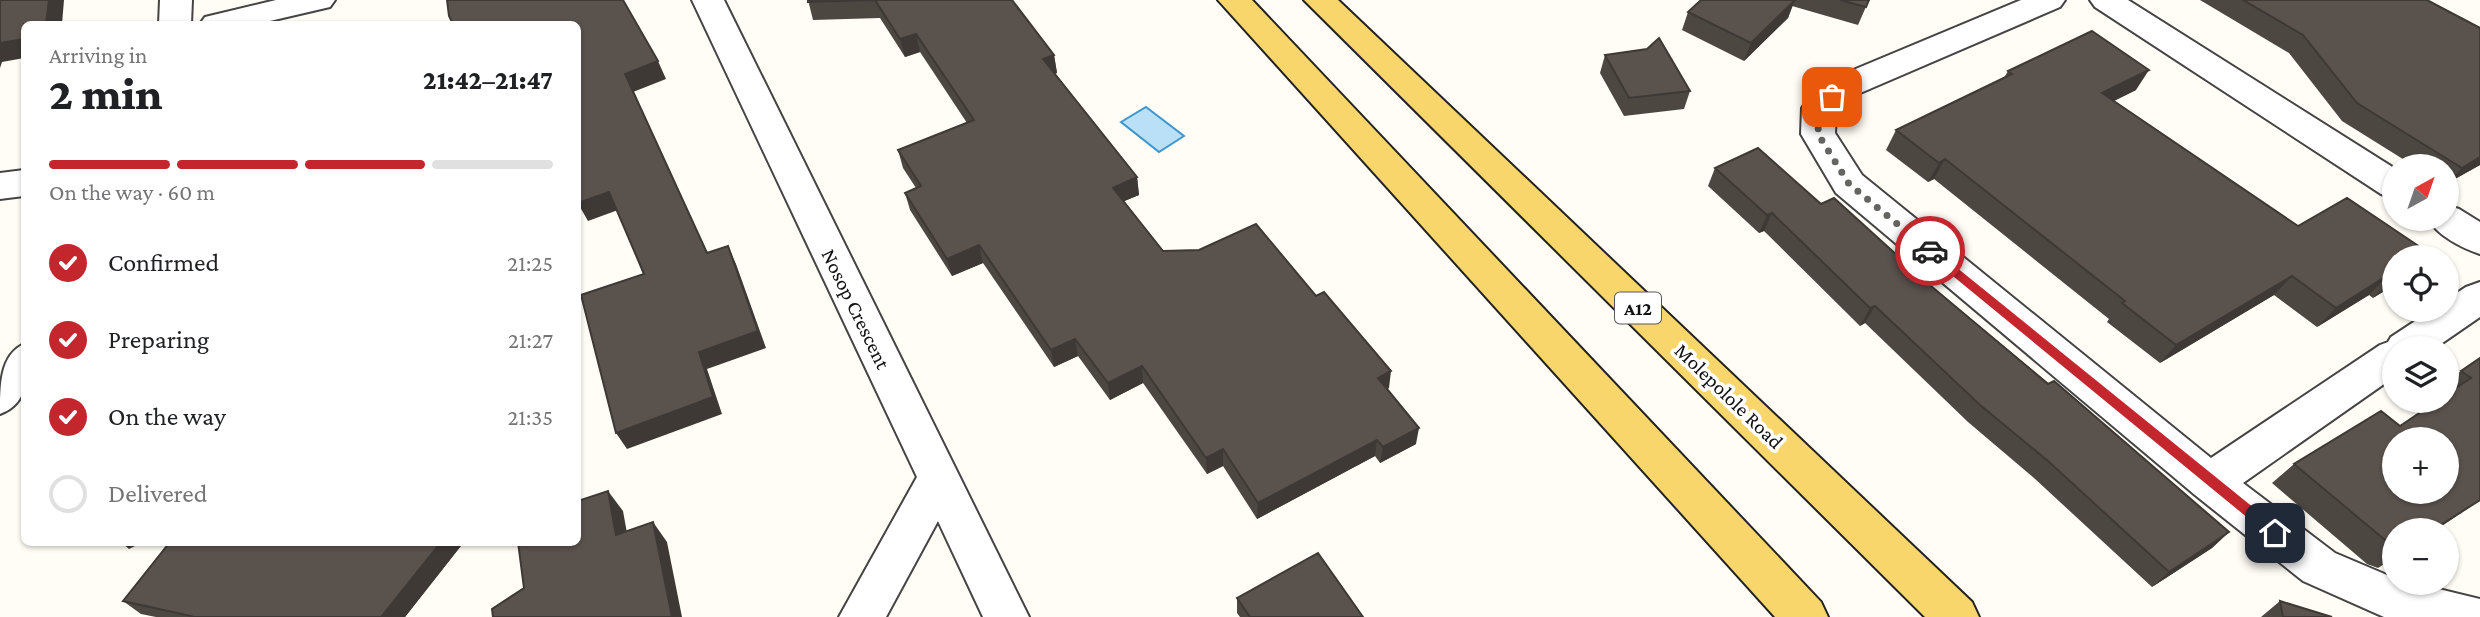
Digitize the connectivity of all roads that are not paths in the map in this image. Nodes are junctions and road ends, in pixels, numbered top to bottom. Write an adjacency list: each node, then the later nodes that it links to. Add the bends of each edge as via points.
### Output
1 (176, 0): 8 (street)
2 (319, 0): 9 (street)
3 (708, 0): 20 (street, Nosop Crescent)
4 (1234, 0): 24 (main road)
5 (1320, 0): 25 (main road, Molepolole Road / A12)
6 (2049, 0): 21 (street, via 1846,86 1819,108 1818,134 1849,184)
7 (2106, 0): 10 (street)
8 (175, 21)
9 (229, 21)
10 (2382, 177)
11 (21, 183): 12 (street)
12 (0, 186)
13 (2459, 226): 14 (street)
14 (2480, 240)
15 (2480, 297): 16 (street)
16 (2423, 336)
17 (2382, 364): 21 (street)
18 (21, 365): 19 (street)
19 (0, 397)
20 (938, 479): 22 (street); 23 (street, Nosop Crescent)
21 (2210, 482): 26 (street, via 2319,567 2386,597)
22 (862, 617)
23 (1006, 617)
24 (1805, 617)
25 (1956, 617)
26 (2472, 617)

